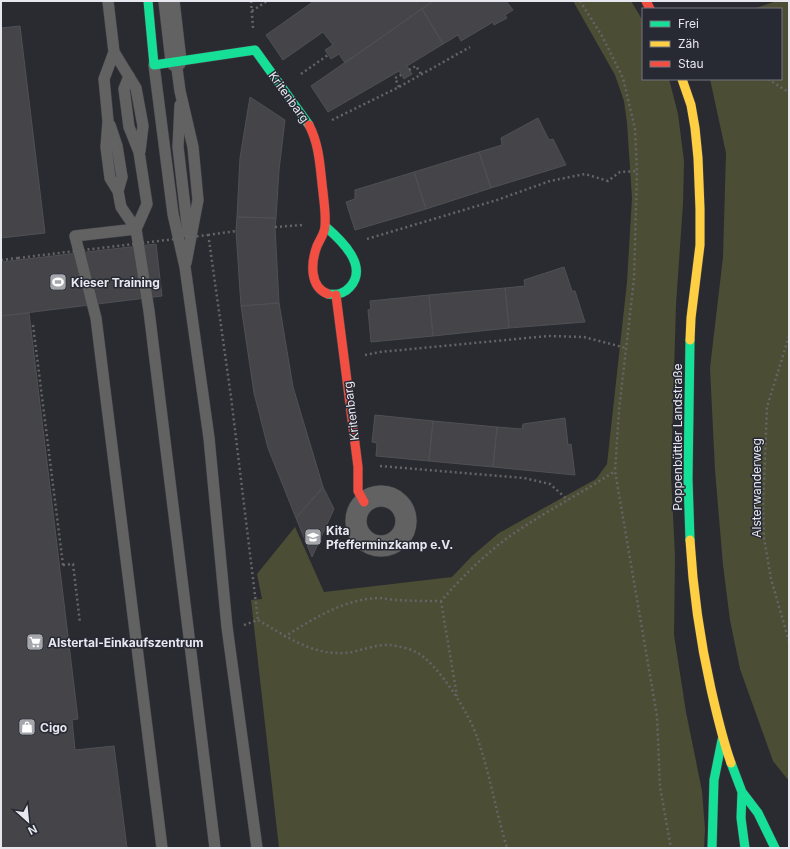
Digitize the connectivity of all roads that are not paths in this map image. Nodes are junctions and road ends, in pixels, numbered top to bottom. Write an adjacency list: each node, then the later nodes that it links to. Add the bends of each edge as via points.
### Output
1 (108, 1): 4 (lane)
2 (148, 1): 6 (main road)
3 (169, 1): 5 (street)
4 (114, 52): 9 (lane, via 104,79 108,121 106,147 110,178 118,192 121,207); 9 (lane, via 129,76 124,89 129,128 139,152 147,204)
5 (176, 61): 6 (main road, Kritenbarg); 8 (main road, Kritenbarg, via 255,50 312,129 320,160); 10 (lane, via 193,147 198,200)
6 (154, 65): 10 (lane, via 173,214)
7 (682, 80): 13 (main road, Poppenbüttler Landstraße, via 695,128 700,224 700,245 691,318 689,532 693,587 700,631)
8 (326, 227): 11 (main road, Kritenbarg, via 316,249 313,280 322,292); 11 (main road, via 341,241 356,266 357,274 353,285)
9 (136, 229): 15 (lane, via 75,236 96,318); 16 (lane, via 149,311)
10 (185, 267): 17 (lane, via 209,438 227,627)
11 (336, 295): 12 (main road, Kritenbarg, via 358,467 358,491)
12 (364, 502)
13 (722, 739): 14 (main road, Poppenbüttler Landstraße); 18 (main road, via 714,780)
14 (742, 792): 19 (main road, Poppenbüttler Landstraße, via 741,818); 20 (main road, Poppenbüttler Landstraße, via 758,813)
15 (162, 848)
16 (215, 848)
17 (257, 848)
18 (712, 848)
19 (745, 848)
20 (775, 848)

